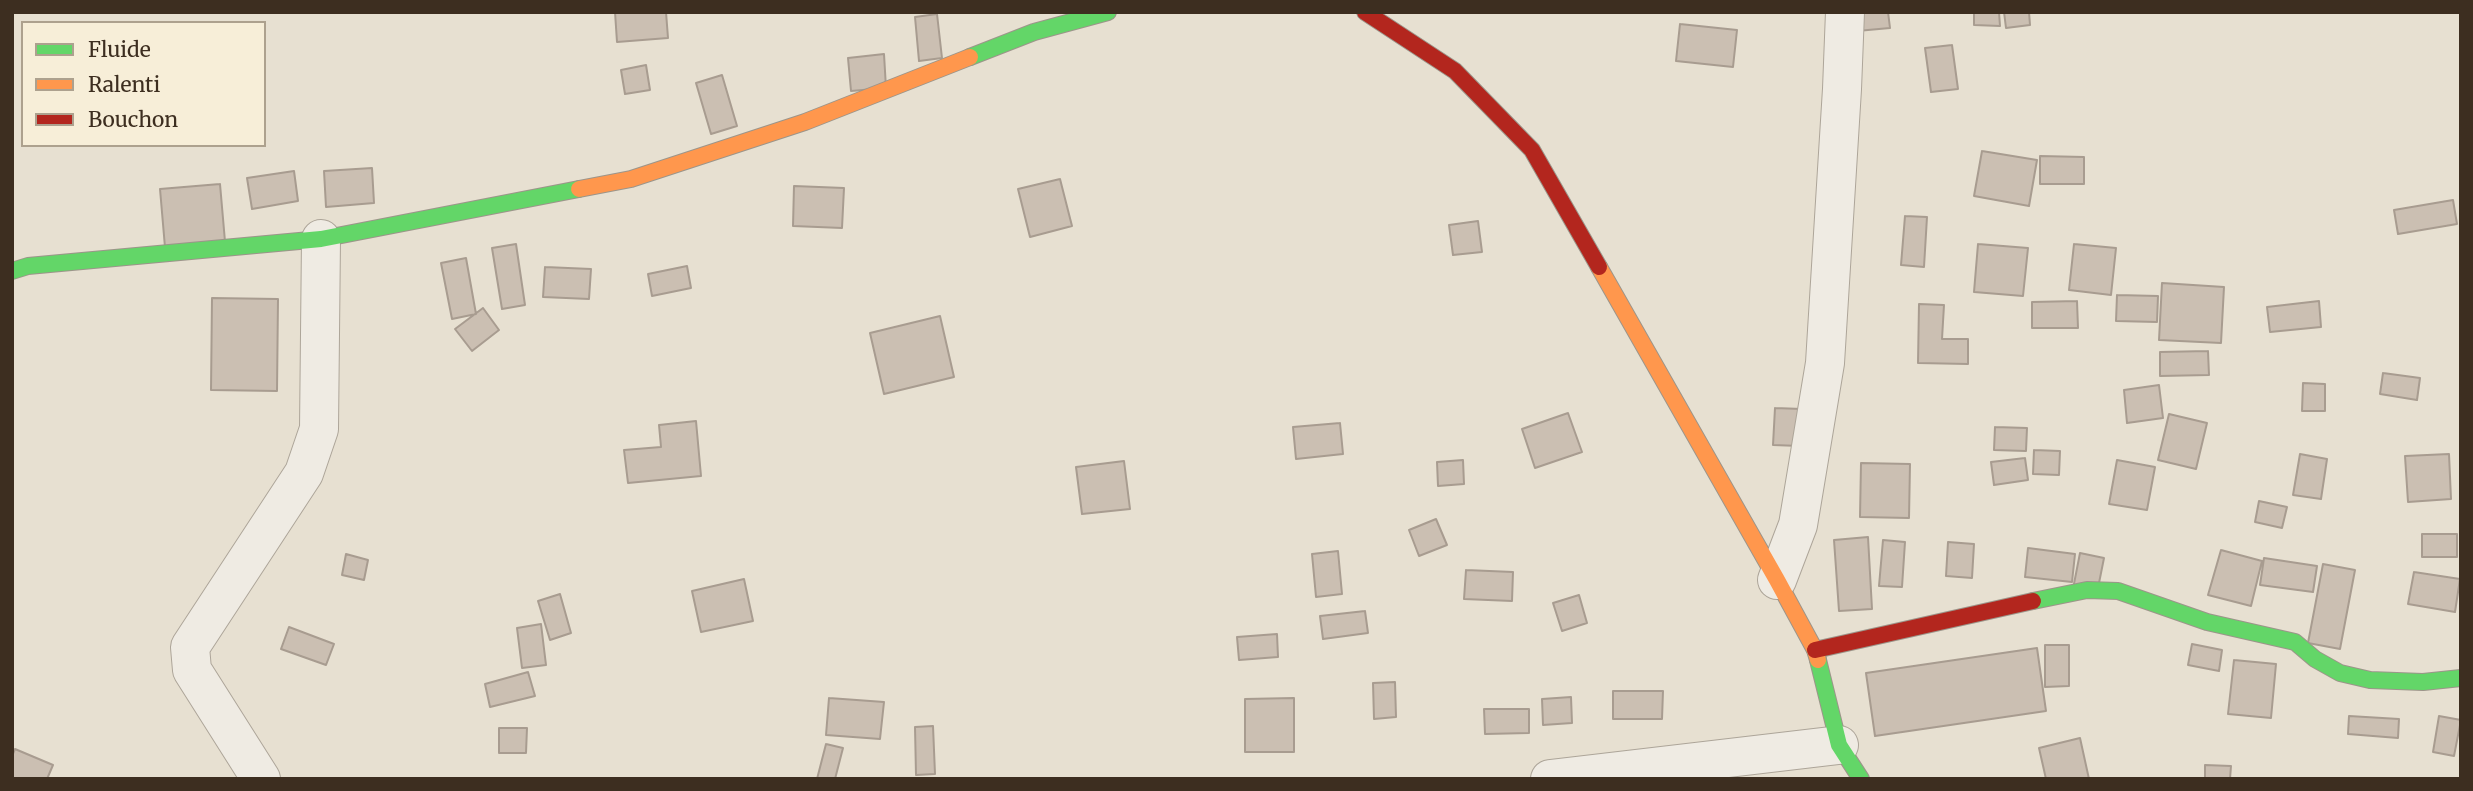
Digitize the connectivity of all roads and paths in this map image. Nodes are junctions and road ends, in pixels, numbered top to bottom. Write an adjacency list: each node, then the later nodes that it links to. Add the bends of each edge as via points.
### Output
1 (1108, 12): 4 (street, via 1034,32 805,122 631,179)
2 (1365, 12): 6 (street, via 1455,71 1532,150)
3 (1845, 12): 6 (street, via 1825,363 1798,525)
4 (321, 240): 5 (street); 11 (street, via 319,429 304,472 190,647 192,670)
5 (12, 271)
6 (1777, 580): 7 (street)
7 (1815, 650): 8 (street, via 2087,590 2118,592 2207,622 2295,642 2340,673 2371,680); 9 (street)
8 (2461, 678)
9 (1839, 745): 10 (street); 13 (street)
10 (1641, 774): 12 (street)
11 (261, 779)
12 (1550, 779)
13 (1861, 779)

